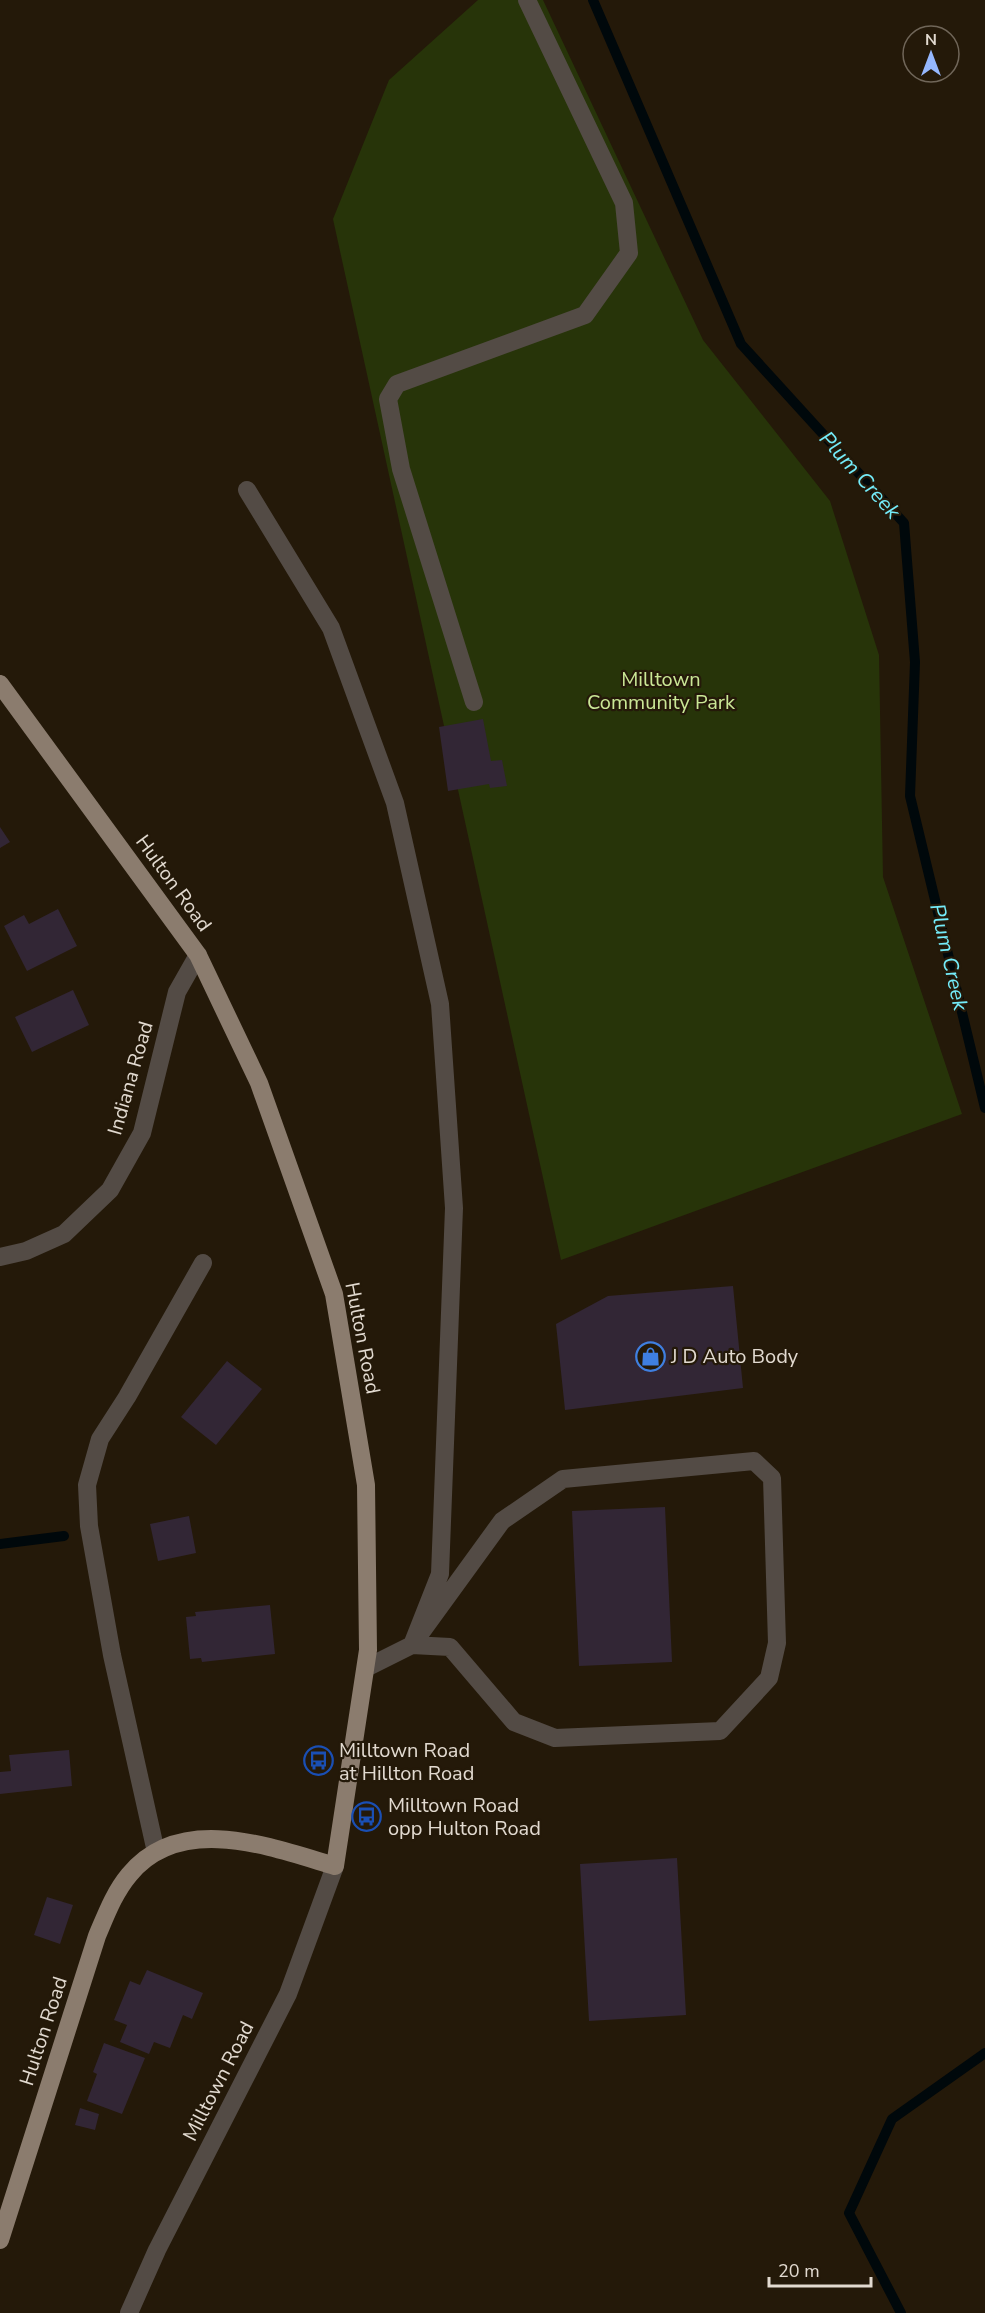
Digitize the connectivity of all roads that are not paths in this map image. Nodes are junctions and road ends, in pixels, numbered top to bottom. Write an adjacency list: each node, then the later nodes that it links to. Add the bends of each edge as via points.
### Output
1 (526, 0): 4 (street, via 624,203 629,253 585,315 397,384 388,399 401,469)
2 (247, 490): 8 (street, via 331,628 395,802 440,1004 454,1208 440,1575)
3 (0, 684): 5 (main road, Hulton Road)
4 (474, 702)
5 (198, 955): 6 (street, Indiana Road, via 177,992 142,1133 110,1190 64,1234 26,1251); 9 (main road, Hulton Road, via 259,1083 334,1294 366,1485)
6 (0, 1257)
7 (203, 1263): 10 (street, via 100,1439 87,1485 89,1526 112,1655)
8 (412, 1645): 8 (street, via 450,1647 514,1722 555,1738 720,1731 769,1678 777,1643 772,1478 754,1461 563,1479 502,1521); 9 (street)
9 (366, 1668): 11 (main road, Hulton Road)
10 (156, 1852): 11 (main road, Hulton Road, via 170,1845 218,1839 265,1846); 12 (main road, Hulton Road, via 129,1875 108,1910)
11 (335, 1866): 13 (street, Milltown Road, via 288,1994 157,2250)
12 (0, 2240)
13 (129, 2313)

